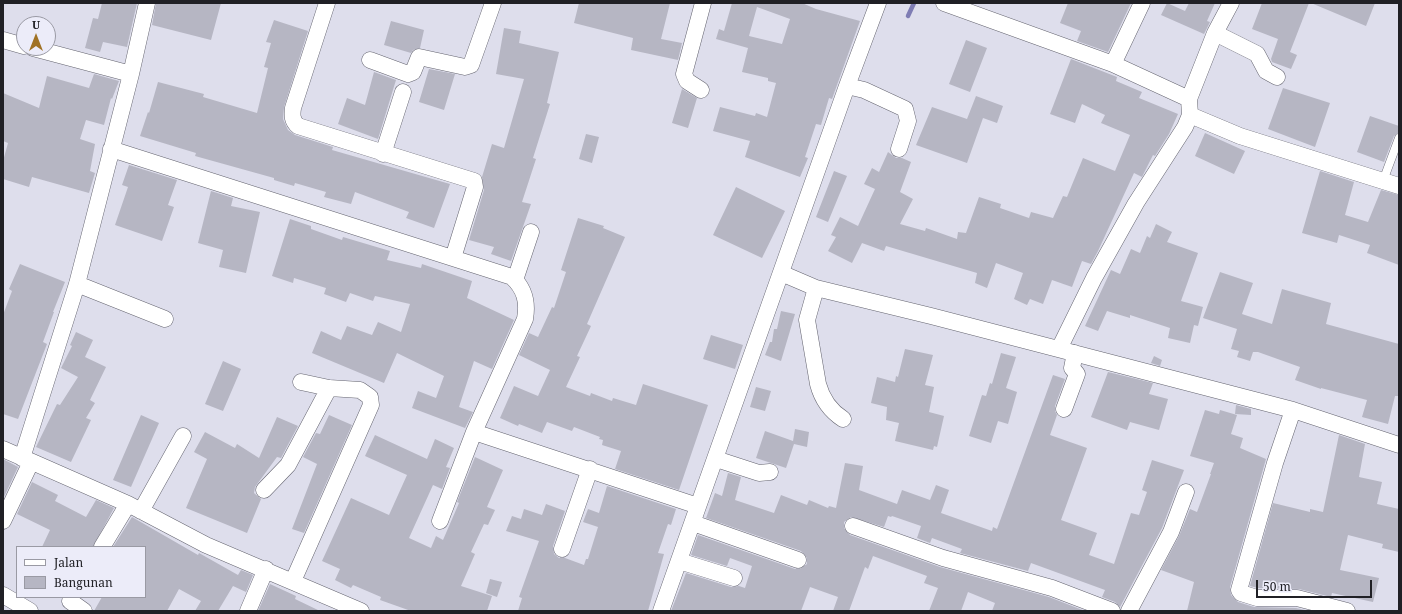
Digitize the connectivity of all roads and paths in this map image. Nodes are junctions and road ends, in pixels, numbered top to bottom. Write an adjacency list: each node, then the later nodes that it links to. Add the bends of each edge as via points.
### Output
1 (147, 3): 15 (street)
2 (327, 3): 25 (street, via 293,108 293,119 298,126)
3 (493, 3): 13 (street, via 471,65 465,67 419,57 413,72 408,74)
4 (703, 3): 18 (street, via 684,74 687,81)
5 (878, 3): 17 (street)
6 (944, 3): 14 (street)
7 (1142, 3): 14 (street)
8 (1231, 3): 9 (street)
9 (1215, 33): 16 (street, via 1257,54 1266,71); 20 (street)
10 (3, 40): 11 (street)
11 (16, 44)
12 (56, 54): 15 (street)
13 (370, 60)
14 (1113, 64): 20 (street)
15 (131, 74): 23 (street)
16 (1277, 77)
17 (847, 86): 24 (street, via 864,90 905,109 908,121); 30 (street)
18 (701, 90)
19 (403, 92): 25 (street)
20 (1189, 99): 21 (street)
21 (1190, 115): 26 (street, via 1240,136); 35 (street, via 1179,138 1136,204 1094,278)
22 (1399, 138): 26 (lane)
23 (110, 149): 29 (street); 32 (street)
24 (899, 149)
25 (383, 154): 29 (street, via 474,181 475,187)
26 (1383, 181): 27 (street)
27 (1399, 186)
28 (531, 232): 31 (street)
29 (453, 258): 31 (street)
30 (786, 274): 33 (street); 46 (street)
31 (515, 280): 42 (street, via 523,290 526,300 525,319)
32 (76, 284): 34 (street); 47 (street)
33 (813, 286): 35 (street); 41 (street, via 808,320 818,384 829,409)
34 (165, 319)
35 (1059, 349): 36 (street)
36 (1075, 353): 39 (street, via 1072,368 1077,374); 40 (street)
37 (301, 382): 38 (street)
38 (329, 388): 50 (street, via 288,465); 64 (street, via 360,390 370,397 370,410)
39 (1064, 409)
40 (1293, 410): 44 (street); 75 (street, via 1275,463 1239,590 1257,598 1297,598)
41 (843, 419)
42 (474, 432): 48 (street); 55 (street)
43 (183, 436): 53 (street)
44 (1399, 445)
45 (3, 449): 47 (street)
46 (716, 459): 49 (street, via 759,473); 52 (street)
47 (27, 460): 53 (street); 54 (street)
48 (590, 469): 52 (street); 59 (street)
49 (770, 472)
50 (264, 490)
51 (1186, 492): 74 (street, via 1171,532)
52 (698, 506): 56 (street)
53 (135, 508): 58 (street); 62 (street, via 206,545)
54 (3, 521)
55 (440, 522)
56 (693, 523): 60 (street); 61 (street)
57 (853, 526): 73 (street, via 943,558 1052,588)
58 (103, 546)
59 (562, 549)
60 (798, 560)
61 (680, 561): 63 (street); 72 (street)
62 (266, 569): 64 (street); 70 (street)
63 (734, 578)
64 (293, 581): 67 (street)
65 (3, 595): 68 (street)
66 (69, 603): 69 (street)
67 (339, 607): 71 (street)
68 (30, 611)
69 (84, 611)
70 (248, 611)
71 (361, 611)
72 (661, 611)
73 (1112, 611)
74 (1129, 611)
75 (1347, 611)

